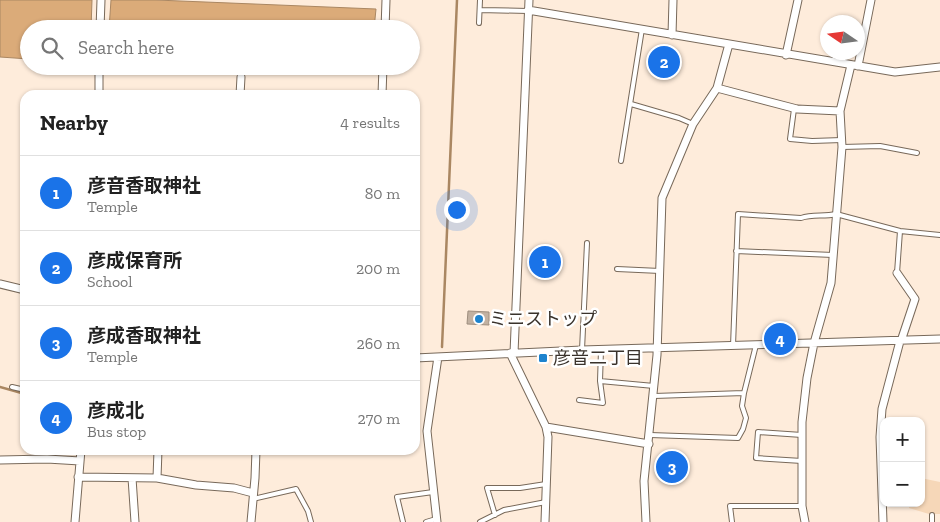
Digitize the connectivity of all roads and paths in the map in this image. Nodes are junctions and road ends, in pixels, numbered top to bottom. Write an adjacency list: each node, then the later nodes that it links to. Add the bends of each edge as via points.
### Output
1 (101, 0): 10 (street)
2 (386, 0): 11 (street)
3 (480, 0): 8 (lane)
4 (529, 0): 9 (street)
5 (673, 0): 14 (street)
6 (798, 0): 16 (street)
7 (871, 0): 17 (street)
8 (480, 10): 9 (lane); 12 (lane)
9 (528, 11): 13 (street); 52 (street)
10 (100, 20)
11 (385, 20)
12 (479, 23)
13 (642, 29): 14 (street); 26 (lane)
14 (672, 35): 15 (street)
15 (729, 44): 16 (street); 22 (street)
16 (786, 55): 17 (street)
17 (855, 65): 18 (street, via 895,72); 28 (street)
18 (940, 67)
19 (99, 75): 23 (street)
20 (383, 75): 25 (street)
21 (241, 77): 24 (street)
22 (717, 88): 27 (street); 29 (street)
23 (99, 90)
24 (240, 90)
25 (382, 90)
26 (630, 104): 29 (lane); 32 (lane)
27 (794, 108): 28 (street); 30 (lane, via 790,139)
28 (840, 111): 30 (street)
29 (693, 124): 40 (street, via 662,198)
30 (842, 143): 31 (lane); 33 (street)
31 (917, 153)
32 (621, 161)
33 (836, 214): 34 (lane); 37 (lane, via 801,218 738,214); 38 (street)
34 (900, 231): 35 (lane); 41 (lane)
35 (940, 234)
36 (587, 243): 50 (lane)
37 (736, 252): 38 (lane); 48 (lane)
38 (834, 255): 46 (street, via 831,283)
39 (617, 269): 40 (lane)
40 (660, 271): 49 (street)
41 (897, 273): 45 (street, via 915,299)
42 (0, 284): 43 (street)
43 (20, 289)
44 (940, 339): 45 (street)
45 (900, 341): 46 (street); 94 (street, via 882,409)
46 (814, 343): 47 (street); 64 (street, via 806,378)
47 (756, 345): 48 (street); 59 (lane)
48 (733, 346): 49 (street)
49 (657, 348): 51 (street); 56 (street)
50 (582, 350): 51 (street); 52 (street)
51 (601, 350): 55 (lane)
52 (512, 353): 53 (street); 62 (street)
53 (438, 357): 54 (street); 76 (street, via 427,431)
54 (420, 358)
55 (600, 381): 56 (lane); 61 (lane, via 603,403)
56 (654, 386): 60 (street)
57 (12, 387): 58 (lane)
58 (20, 389)
59 (744, 393): 60 (lane); 63 (lane, via 742,406 746,418 738,438)
60 (654, 396): 63 (street)
61 (579, 400)
62 (546, 427): 65 (street); 75 (street)
63 (650, 435): 65 (street)
64 (802, 435): 71 (street); 71 (lane, via 758,432 756,458)
65 (649, 444): 91 (street, via 644,481)
66 (81, 455): 70 (street)
67 (158, 455): 74 (street)
68 (256, 455): 77 (street)
69 (0, 460): 70 (street)
70 (80, 461): 72 (street)
71 (802, 462): 79 (street)
72 (78, 478): 73 (street); 83 (street)
73 (132, 478): 74 (street); 84 (street)
74 (157, 478): 77 (street, via 234,488)
75 (546, 484): 78 (street); 80 (lane, via 487,488)
76 (433, 492): 82 (street); 87 (lane, via 397,497)
77 (253, 496): 85 (street); 86 (lane, via 296,490)
78 (546, 502): 80 (lane, via 504,510); 90 (street)
79 (802, 506): 92 (lane, via 730,506); 93 (street)
80 (495, 515): 89 (lane)
81 (932, 515): 95 (lane)
82 (436, 520): 88 (lane)
83 (75, 522)
84 (135, 522)
85 (251, 522)
86 (311, 522)
87 (403, 522)
88 (426, 522)
89 (480, 522)
90 (545, 522)
91 (646, 522)
92 (732, 522)
93 (805, 522)
94 (883, 522)
95 (932, 522)

